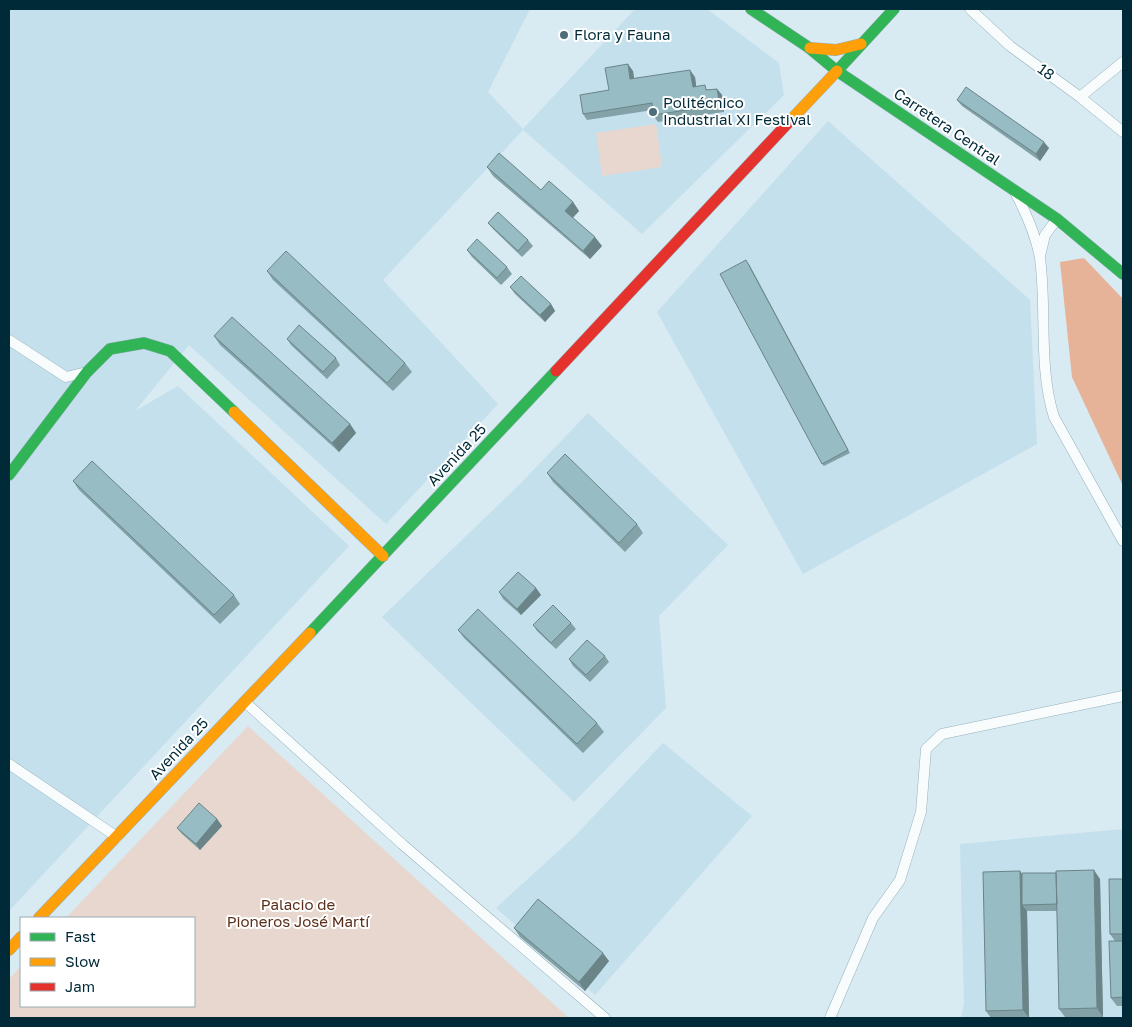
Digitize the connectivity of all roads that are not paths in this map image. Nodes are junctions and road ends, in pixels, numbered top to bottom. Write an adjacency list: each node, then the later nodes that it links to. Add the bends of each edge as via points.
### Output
1 (751, 9): 5 (street, Carretera Central)
2 (894, 9): 4 (street, Avenida 25)
3 (970, 9): 8 (street, 18, via 1010,46)
4 (862, 44): 5 (street, via 827,52); 7 (street, Avenida 25)
5 (808, 47): 7 (street, Carretera Central)
6 (1123, 62): 8 (street)
7 (837, 71): 10 (street, Carretera Central); 18 (street, Avenida 25)
8 (1080, 96): 9 (street, 18)
9 (1123, 132)
10 (1013, 189): 11 (street, Carretera Central); 12 (street, via 1025,211)
11 (1057, 219): 12 (street, via 1045,235); 13 (street, Carretera Central)
12 (1039, 257): 17 (street, via 1047,395 1054,417)
13 (1123, 274)
14 (9, 340): 15 (street, via 66,377)
15 (87, 372): 16 (street); 18 (street, via 110,349 144,344 170,351)
16 (9, 475)
17 (1123, 541)
18 (383, 556): 20 (street, Avenida 25)
19 (1123, 696): 27 (street, via 942,734 926,749 920,812 900,880 873,918)
20 (245, 702): 22 (street, Avenida 25); 26 (street, via 402,844)
21 (9, 764): 22 (street)
22 (117, 837): 23 (street, Avenida 25)
23 (40, 917)
24 (20, 938): 25 (street)
25 (9, 950)
26 (605, 1018)
27 (830, 1018)

